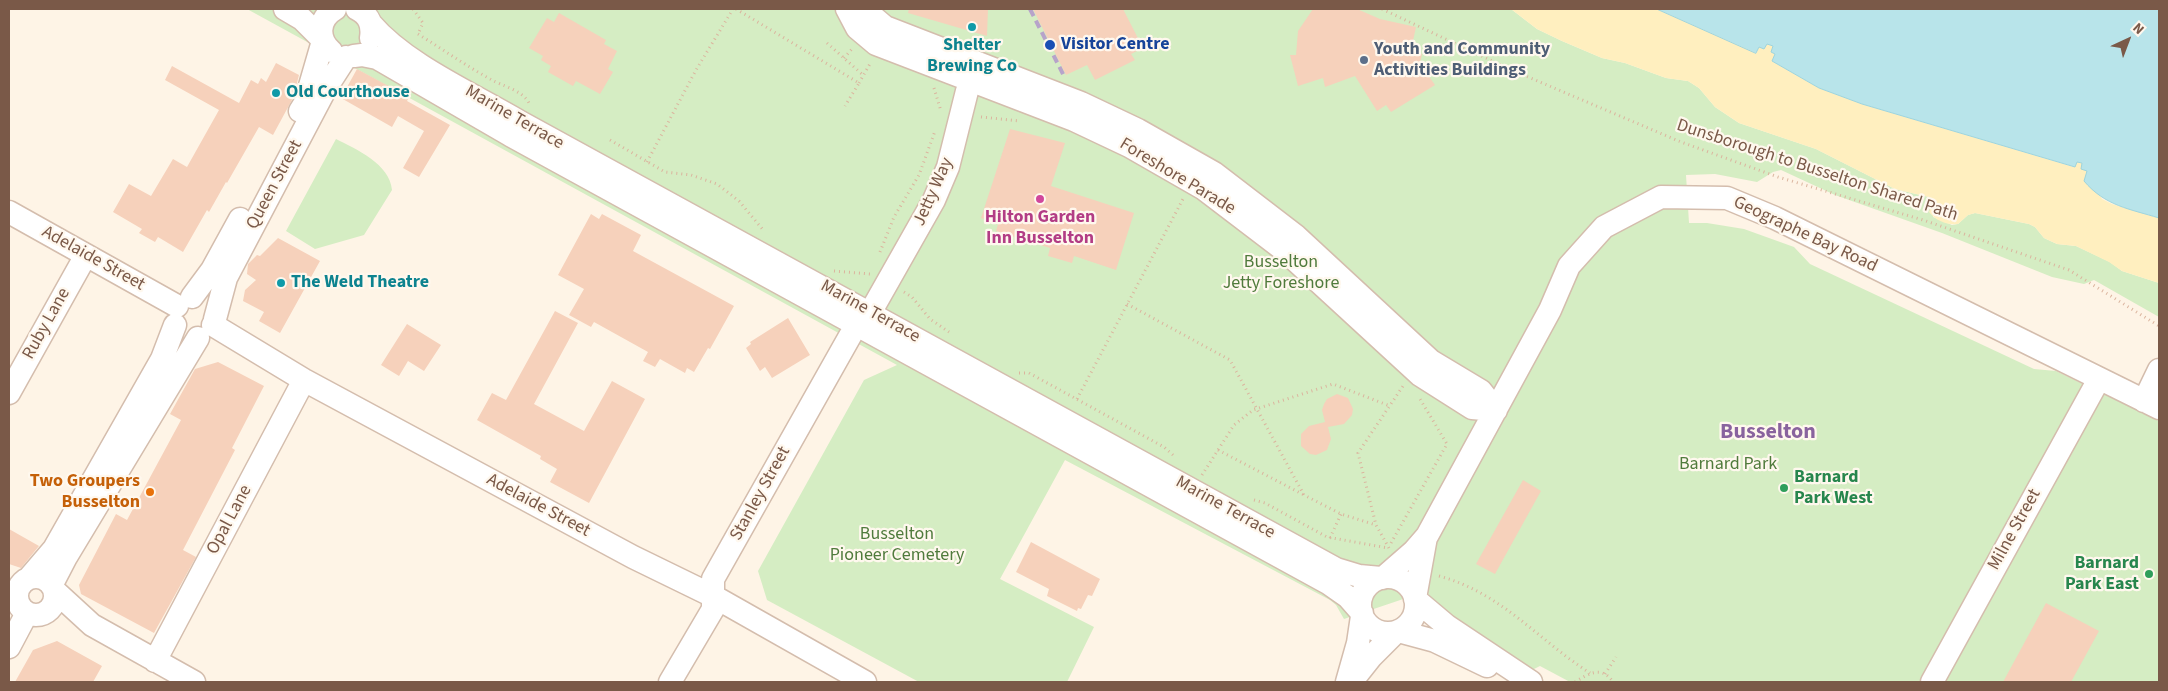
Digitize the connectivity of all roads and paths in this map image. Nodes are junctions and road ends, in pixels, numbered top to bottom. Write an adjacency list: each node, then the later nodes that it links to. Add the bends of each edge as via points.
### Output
1 (285, 9): 11 (street, via 302,19)
2 (335, 9): 11 (street, Queen Street, via 324,20)
3 (413, 9): 9 (path)
4 (734, 9): 17 (path); 25 (path, via 696,70)
5 (847, 9): 15 (street, Foreshore Parade, via 857,28 876,44)
6 (867, 9): 15 (street, Foreshore Parade, via 885,27)
7 (1382, 9): 37 (path, Dunsborough to Busselton Shared Path, via 1508,68 1680,142 1778,177 1923,220 2069,270)
8 (368, 16): 13 (street, Queen Street, via 372,30 369,43 360,53); 21 (street, Marine Terrace, via 387,41 408,57)
9 (423, 23)
10 (418, 34): 21 (path, via 526,98 529,106)
11 (323, 40): 13 (street, via 332,52); 35 (street, Queen Street, via 305,103 212,270)
12 (827, 43): 16 (path)
13 (350, 56): 36 (street, Marine Terrace, via 377,58 510,135); 38 (street, Queen Street, via 326,88 226,278)
14 (872, 60): 16 (path)
15 (975, 72): 20 (street, Jetty Way); 53 (street, Foreshore Parade, via 1081,102 1214,173 1296,236 1432,360 1481,391)
16 (863, 75): 17 (path)
17 (859, 83): 19 (path)
18 (934, 86): 20 (path, via 942,112)
19 (845, 106)
20 (962, 115): 22 (path); 33 (street, Jetty Way, via 948,167 934,200)
21 (520, 122): 36 (street, Marine Terrace)
22 (1024, 122)
23 (935, 130): 30 (path, via 919,175 894,217)
24 (610, 140): 25 (path)
25 (648, 162): 28 (path, via 665,172 691,175 717,184 739,201)
26 (1190, 199): 34 (path, via 1184,196)
27 (9, 212): 29 (street, Adelaide Street)
28 (769, 237)
29 (86, 255): 35 (street, Adelaide Street); 48 (street, Ruby Lane)
30 (878, 258)
31 (874, 266): 32 (path, via 871,274)
32 (830, 270)
33 (887, 284): 36 (street, Jetty Way); 39 (path, via 912,297 930,319)
34 (1127, 304): 49 (path); 52 (path, via 1230,360)
35 (181, 310): 38 (street, via 182,334 188,337); 38 (street, via 199,297 209,303 213,309); 65 (street, Queen Street, via 162,360 54,549)
36 (864, 318): 66 (street, Marine Terrace, via 1336,569); 68 (street, Stanley Street, via 854,329 713,579); 71 (street, Marine Terrace, via 1328,583 1348,597)
37 (2159, 326)
38 (209, 327): 44 (street, Adelaide Street); 67 (street, Queen Street, via 66,557)
39 (954, 336)
40 (2159, 370): 50 (street)
41 (1017, 373): 49 (path, via 1030,373)
42 (1399, 379): 45 (path)
43 (2099, 379): 50 (street, Geographe Bay Road); 53 (street, Geographe Bay Road, via 1784,222 1727,198 1661,197 1604,227 1569,266 1550,310); 87 (street, Milne Street)
44 (304, 380): 68 (street, Adelaide Street, via 633,557); 76 (street, Opal Lane)
45 (1405, 383): 46 (path); 51 (path)
46 (1410, 388)
47 (1416, 392): 64 (path, via 1447,444)
48 (9, 393)
49 (1077, 399): 55 (path, via 1164,446)
50 (2152, 405)
51 (1390, 406): 52 (path, via 1333,384); 62 (path, via 1358,453)
52 (1256, 409): 54 (path, via 1234,425); 59 (path)
53 (1496, 410): 64 (street, Geographe Bay Road, via 1427,536)
54 (1218, 450): 57 (path); 59 (path)
55 (1177, 460)
56 (1196, 473): 57 (path)
57 (1202, 476): 58 (path)
58 (1209, 480)
59 (1304, 495): 61 (path)
60 (1248, 498): 63 (path, via 1265,503)
61 (1341, 514): 62 (path); 63 (path)
62 (1376, 525): 64 (path)
63 (1330, 538): 64 (path)
64 (1403, 560): 66 (street); 69 (street, Geographe Bay Road); 77 (path, via 1487,596)
65 (23, 576): 67 (street, via 46,579); 70 (street, via 17,590)
66 (1382, 578): 69 (street, via 1406,584); 71 (street, via 1373,582 1362,596)
67 (54, 588): 70 (street, via 56,601 51,609); 72 (street)
68 (713, 596): 80 (street, Stanley Street, via 712,609); 81 (street, Adelaide Street)
69 (1415, 599): 73 (street, via 1416,607 1410,622); 84 (street, via 1447,626)
70 (24, 604): 72 (street); 74 (street)
71 (1362, 614): 73 (street, via 1380,632); 82 (street)
72 (92, 625): 76 (street)
73 (1397, 631): 82 (street); 83 (street, via 1435,641)
74 (9, 647)
75 (1616, 657): 78 (path)
76 (155, 661): 79 (street)
77 (1590, 673): 78 (path); 85 (path)
78 (1606, 674): 86 (path)
79 (194, 682)
80 (670, 682)
81 (866, 682)
82 (1349, 682)
83 (1522, 682)
84 (1531, 682)
85 (1575, 682)
86 (1613, 682)
87 (1932, 682)

